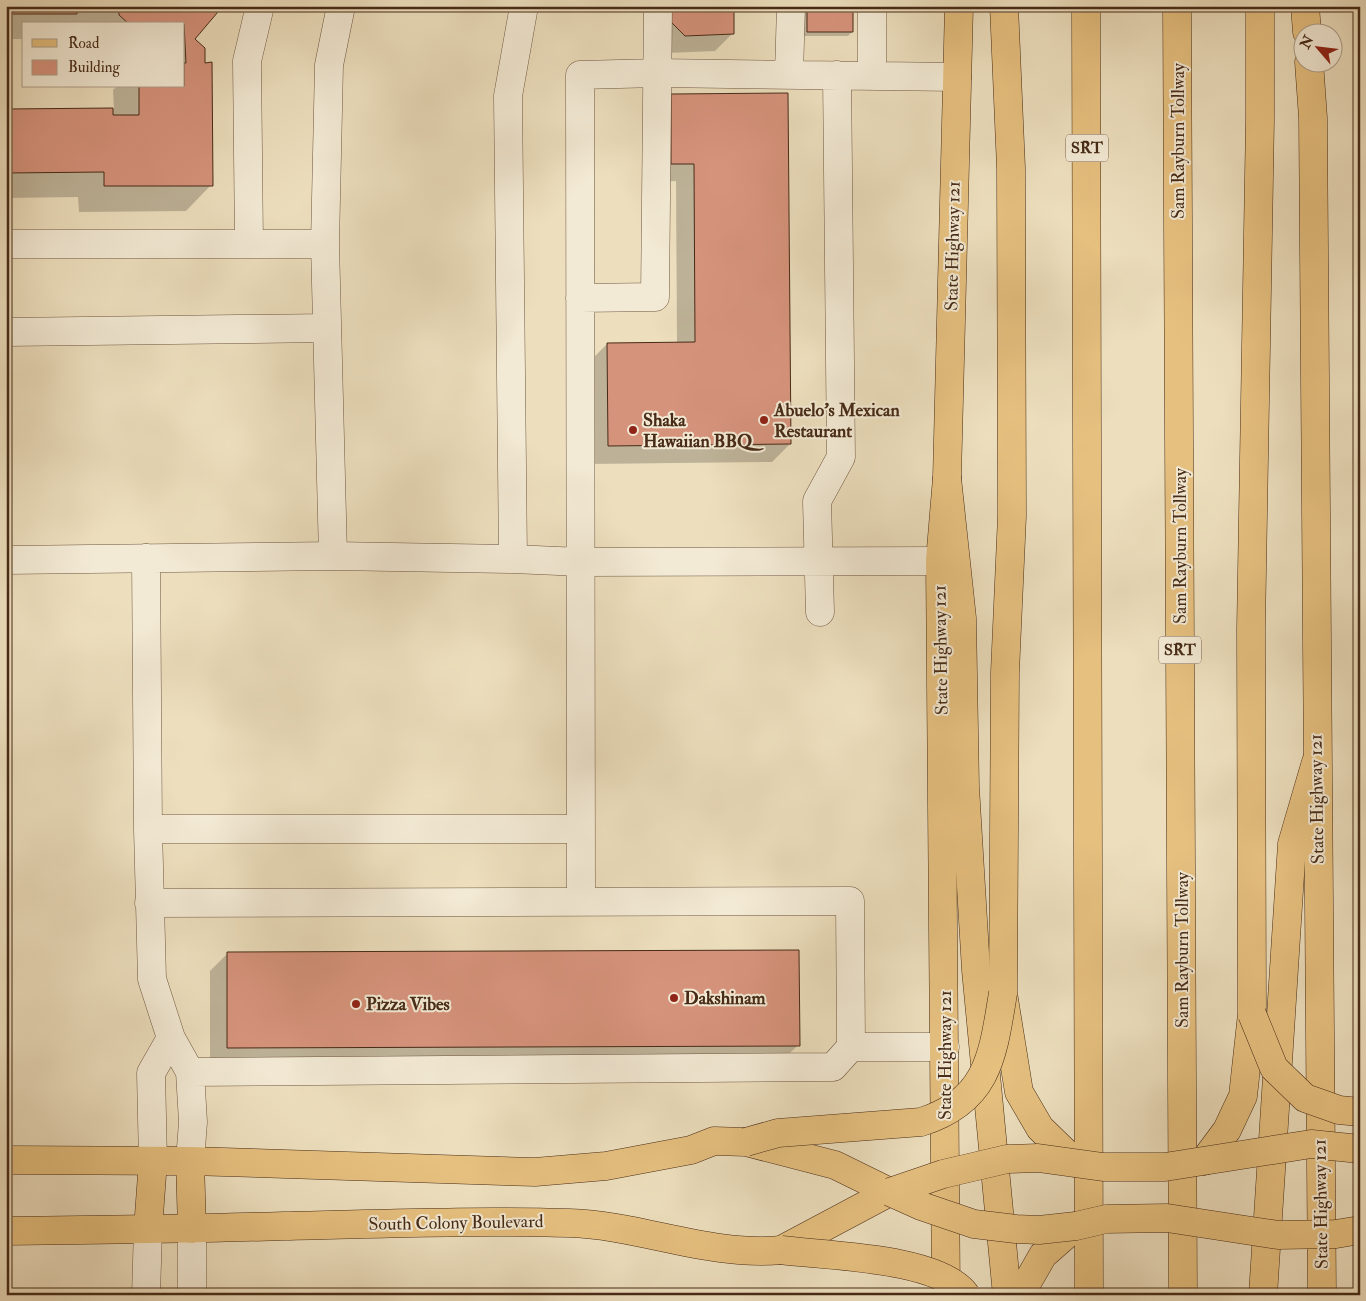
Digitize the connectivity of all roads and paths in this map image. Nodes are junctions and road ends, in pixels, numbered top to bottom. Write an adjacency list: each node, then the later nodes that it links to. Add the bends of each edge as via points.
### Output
1 (260, 6): 21 (lane, via 247,61)
2 (341, 6): 22 (lane, via 329,65)
3 (524, 6): 29 (lane, via 508,96)
4 (658, 6): 14 (lane)
5 (791, 6): 16 (lane)
6 (872, 6): 18 (lane)
7 (959, 6): 19 (main road, State Highway 121)
8 (1004, 6): 40 (main road, via 1011,168 1012,506 1005,672)
9 (1086, 6): 67 (main road, SRT)
10 (1177, 6): 68 (main road, Sam Rayburn Tollway / SRT)
11 (1260, 6): 41 (main road, via 1251,628)
12 (1305, 6): 13 (main road)
13 (1306, 22)
14 (658, 72): 16 (lane); 23 (lane, via 655,297); 23 (lane, via 580,75)
15 (1310, 72): 35 (main road, State Highway 121, via 1313,118)
16 (790, 74): 17 (lane)
17 (838, 75): 18 (lane); 32 (lane, via 840,457 818,501)
18 (872, 76): 19 (lane)
19 (957, 77): 26 (main road, State Highway 121)
20 (6, 244): 21 (lane)
21 (249, 244): 22 (lane)
22 (325, 244): 24 (lane)
23 (580, 298): 33 (lane)
24 (326, 328): 25 (lane); 27 (lane)
25 (6, 332)
26 (947, 478): 31 (main road, State Highway 121); 65 (main road, via 962,618 965,787 976,970)
27 (333, 556): 28 (lane); 29 (lane)
28 (146, 558): 30 (lane); 36 (lane)
29 (513, 559): 33 (lane)
30 (6, 560)
31 (940, 560): 32 (lane); 44 (main road, State Highway 121)
32 (818, 561): 33 (lane); 34 (lane)
33 (581, 562): 37 (lane)
34 (820, 612)
35 (1316, 762): 69 (main road, via 1292,844); 70 (main road, State Highway 121)
36 (148, 829): 37 (lane); 39 (lane)
37 (581, 829): 38 (lane)
38 (582, 902): 39 (lane); 43 (lane, via 850,901)
39 (149, 903): 42 (lane, via 152,979)
40 (1003, 993): 47 (main road, bridge, via 994,1052 974,1089 960,1105 921,1122 778,1133); 53 (main road, bridge, via 1019,1092 1040,1128)
41 (1252, 1014): 46 (main road, bridge, via 1274,1068 1305,1098 1339,1110); 52 (main road, bridge, via 1243,1096 1228,1130)
42 (171, 1038): 45 (lane); 50 (lane, via 151,1073)
43 (851, 1047): 44 (lane); 45 (lane, via 833,1066)
44 (945, 1047): 63 (main road, State Highway 121)
45 (190, 1072): 51 (lane, via 193,1122)
46 (1360, 1112)
47 (746, 1142): 51 (main road, via 714,1141 691,1150 606,1166 535,1172); 54 (main road, via 835,1165)
48 (1360, 1149): 52 (main road, South Colony Boulevard, bridge, via 1311,1144)
49 (6, 1160): 50 (main road)
50 (153, 1161): 51 (main road); 56 (main road)
51 (190, 1161): 57 (main road)
52 (1204, 1161): 53 (main road, South Colony Boulevard, bridge, via 1164,1167 1103,1167)
53 (1076, 1163): 54 (main road, South Colony Boulevard, bridge, via 1038,1158 1007,1159 943,1174)
54 (890, 1192): 55 (main road, bridge, via 974,1224 1039,1230); 60 (main road, South Colony Boulevard)
55 (1076, 1226): 58 (main road, bridge, via 1106,1219 1167,1218 1278,1235 1336,1234); 66 (main road, via 1044,1255)
56 (148, 1229): 57 (main road, South Colony Boulevard); 59 (main road, South Colony Boulevard); 61 (lane)
57 (192, 1229): 60 (main road, South Colony Boulevard, via 498,1221 578,1223 632,1230 705,1246); 62 (lane)
58 (1360, 1230)
59 (6, 1231)
60 (781, 1250): 64 (main road, bridge, via 902,1264 934,1272 961,1288)
61 (146, 1295)
62 (192, 1295)
63 (946, 1295)
64 (966, 1295)
65 (1007, 1295)
66 (1020, 1295)
67 (1089, 1295)
68 (1184, 1295)
69 (1263, 1295)
70 (1322, 1295)

